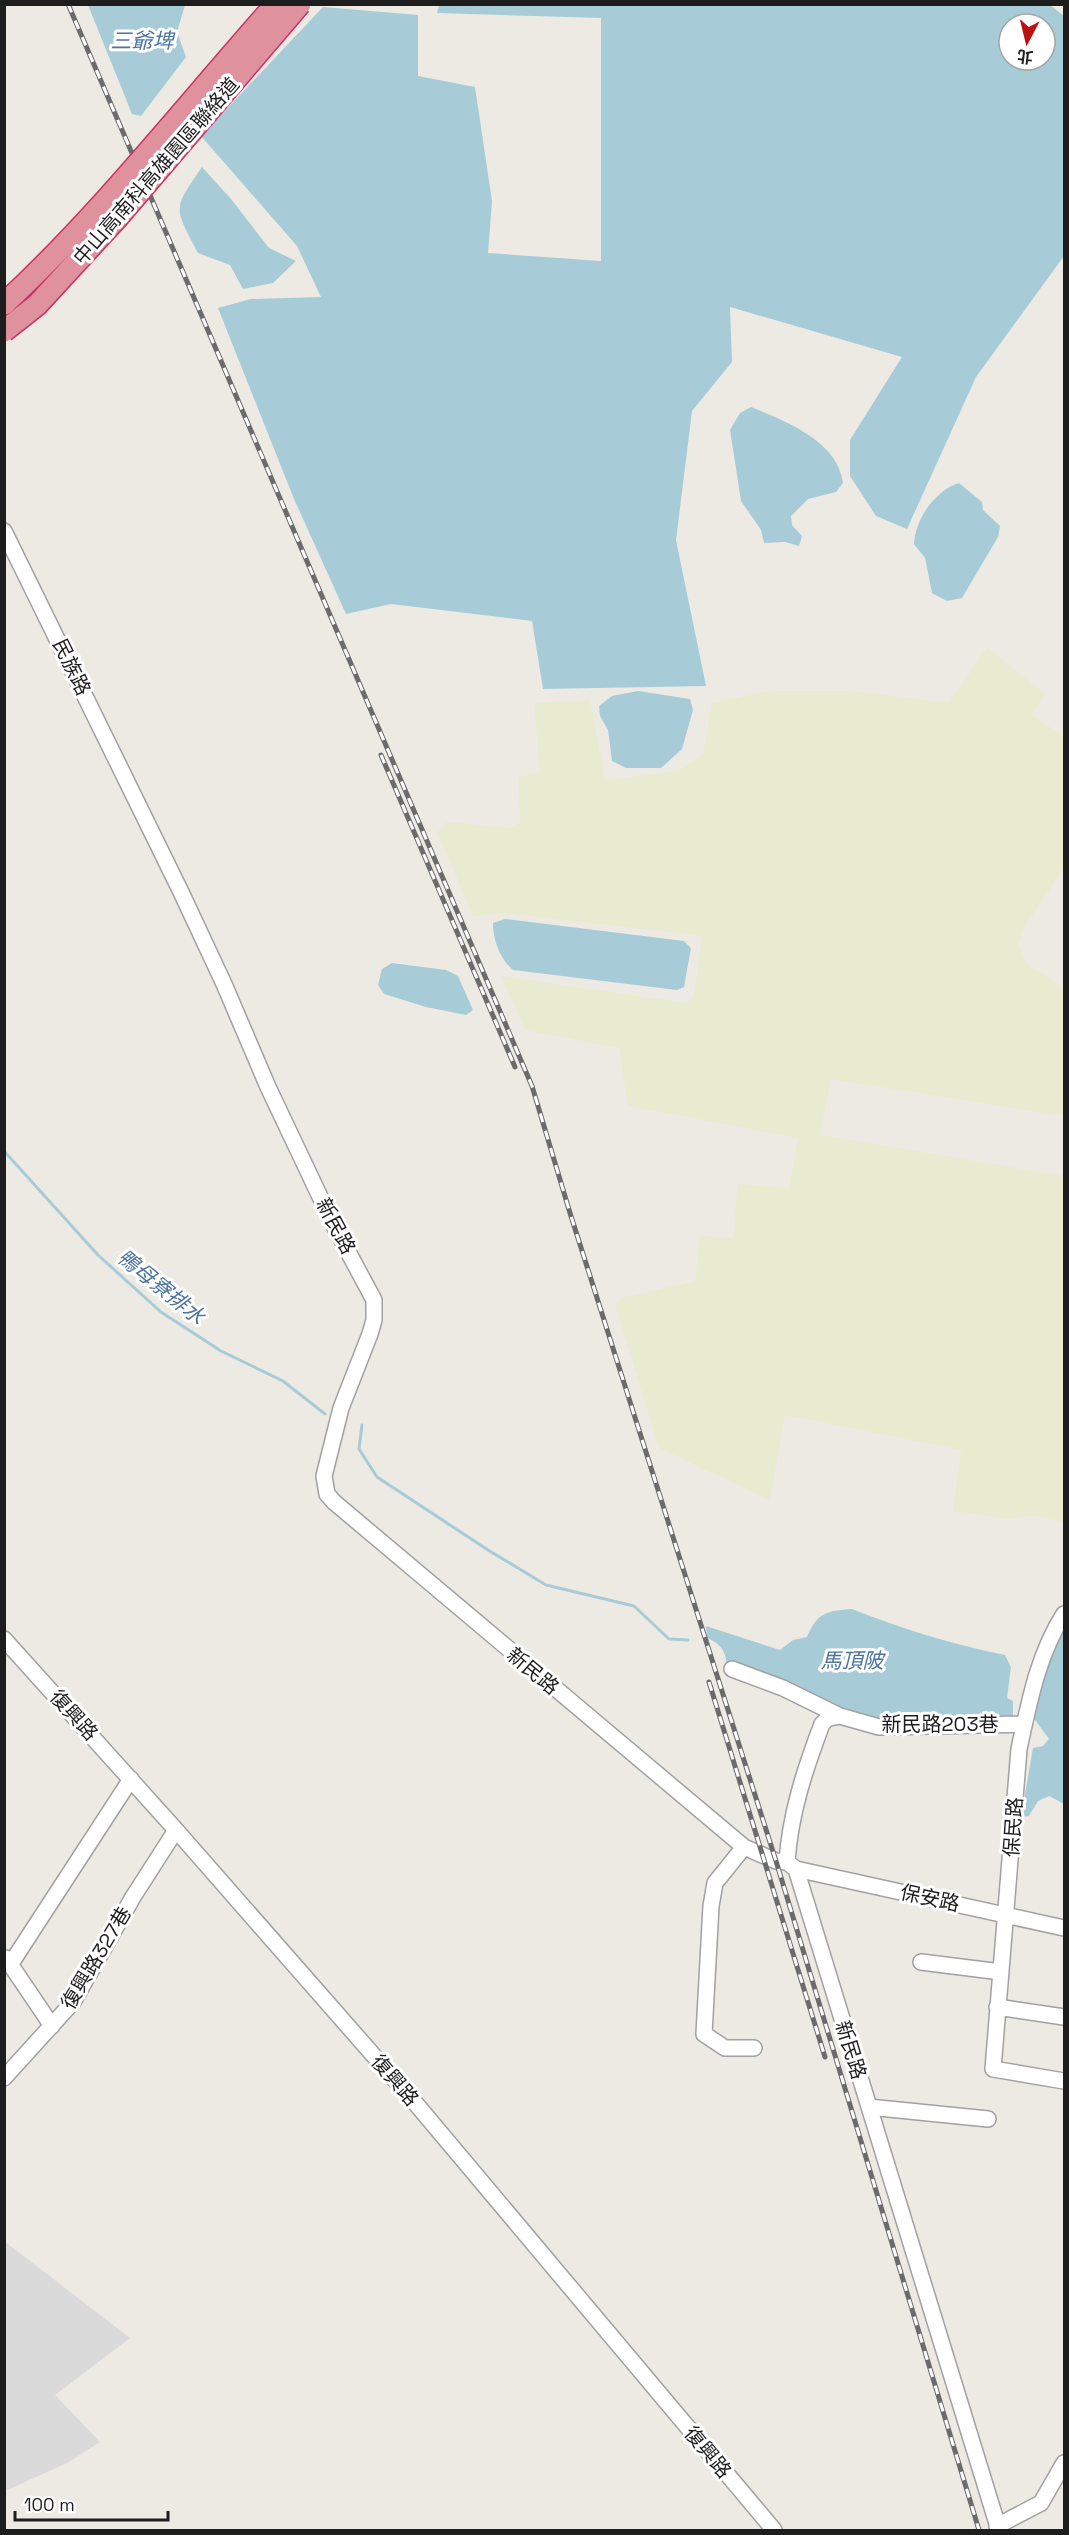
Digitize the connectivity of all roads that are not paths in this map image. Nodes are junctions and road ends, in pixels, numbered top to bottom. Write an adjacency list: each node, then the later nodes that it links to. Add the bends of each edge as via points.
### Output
1 (276, 4): 3 (highway, 中山高南科高雄園區聯絡道, bridge, via 109,198)
2 (300, 4): 4 (highway, 中山高南科高雄園區聯絡道, bridge, via 119,216 37,305)
3 (4, 304)
4 (4, 331)
5 (4, 531): 6 (street, 民族路)
6 (136, 804): 14 (street, 新民路, via 224,984 331,1220 374,1300 374,1320 341,1408 324,1476 327,1494)
7 (1065, 1614): 11 (street, 保民路, via 1044,1653)
8 (4, 1639): 12 (street, 復興路)
9 (732, 1669): 10 (street, 新民路203巷)
10 (840, 1716): 11 (street, 新民路203巷, via 879,1727); 15 (street, via 828,1718 822,1724 803,1774 789,1831)
11 (1024, 1724): 16 (street, 保民路)
12 (131, 1779): 13 (street, 復興路); 18 (street)
13 (176, 1830): 23 (street, 復興路327巷, via 73,2002); 31 (street, 復興路, via 417,2105)
14 (744, 1847): 15 (street, 新民路); 24 (street, via 716,1883 711,1906 704,2034 725,2048)
15 (791, 1865): 16 (street, 保安路); 27 (street, 新民路)
16 (1007, 1914): 17 (street, 保安路); 20 (street, 保民路)
17 (1065, 1928)
18 (8, 1960): 23 (street)
19 (921, 1962): 20 (street)
20 (1001, 1972): 21 (street, 保民路)
21 (997, 2007): 22 (street); 26 (street, 保民路, via 993,2069)
22 (1065, 2017)
23 (52, 2026): 25 (street, 復興路327巷)
24 (754, 2048)
25 (4, 2078)
26 (1065, 2081)
27 (869, 2107): 28 (street); 30 (street, 新民路)
28 (988, 2119)
29 (1065, 2463): 30 (street, via 1041,2503)
30 (998, 2528)
31 (774, 2530)

